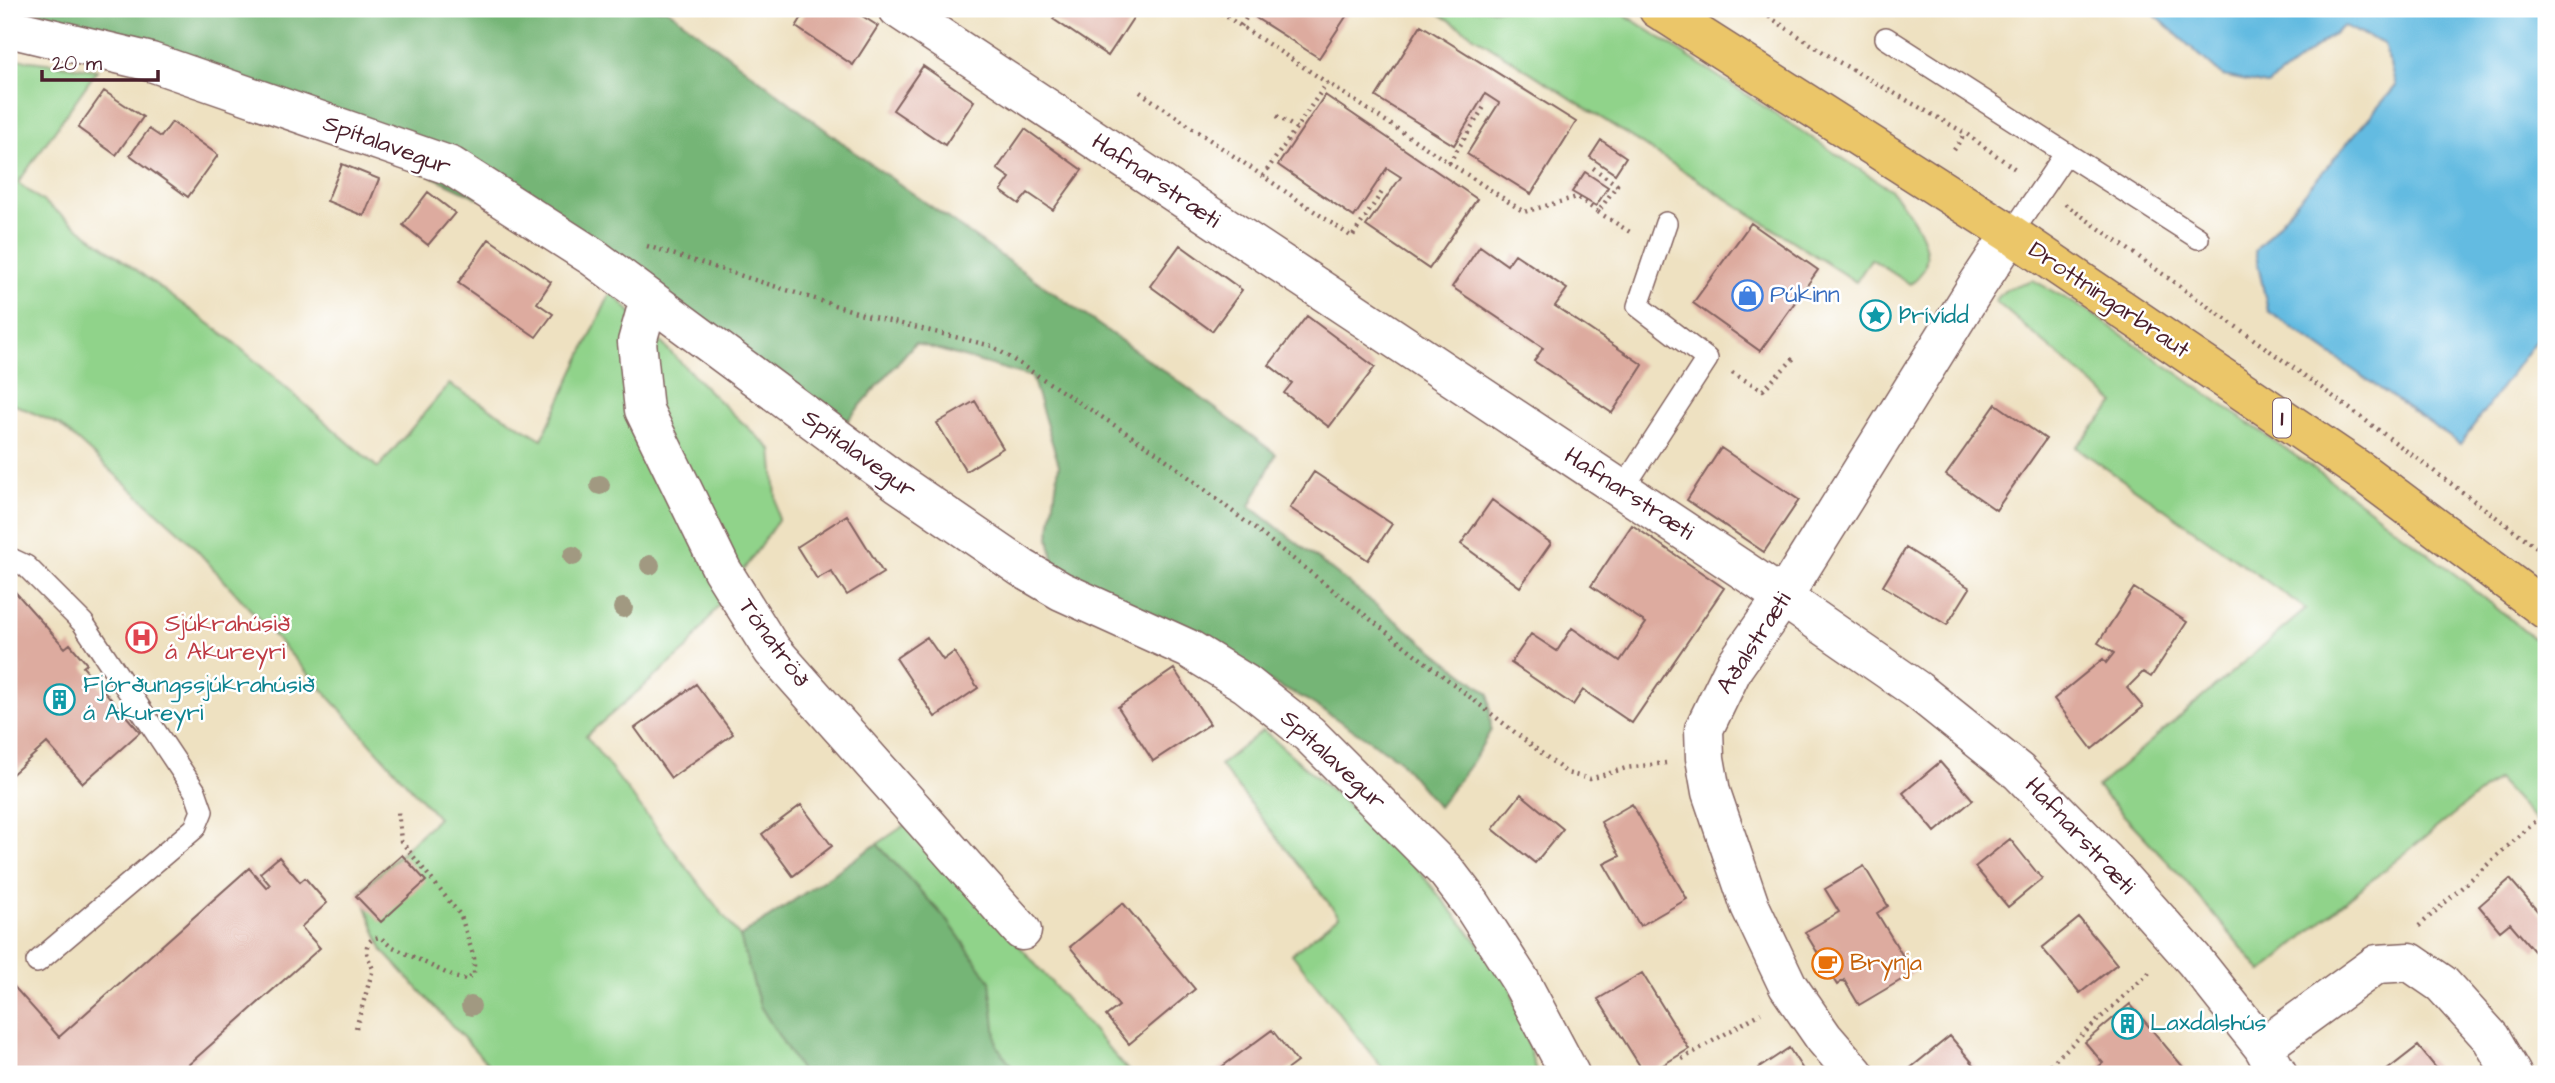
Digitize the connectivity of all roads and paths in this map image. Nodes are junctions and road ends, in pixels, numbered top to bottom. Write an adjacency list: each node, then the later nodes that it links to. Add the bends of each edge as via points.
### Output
1 (898, 9): 29 (street, Hafnarstræti)
2 (1215, 9): 6 (path)
3 (1252, 9): 6 (path)
4 (1658, 9): 22 (highway, Drottningarbraut / 1)
5 (1757, 9): 18 (path, via 1837,61 1965,133)
6 (1241, 26): 9 (path)
7 (9, 28): 26 (street, Spítalavegur, via 151,62 451,166 593,257)
8 (1886, 38): 14 (lane)
9 (1327, 83): 13 (path); 15 (path)
10 (1140, 92): 17 (path)
11 (1484, 107): 15 (path)
12 (1277, 116): 13 (path)
13 (1296, 128): 17 (path)
14 (2066, 153): 18 (lane); 23 (lane)
15 (1449, 163): 20 (path, via 1524,212 1577,197)
16 (1589, 165): 20 (path, via 1617,185)
17 (1263, 176): 19 (path, via 1352,237)
18 (2042, 188): 22 (lane); 30 (path)
19 (1384, 189)
20 (1598, 212): 25 (path)
21 (1666, 223): 25 (lane)
22 (2011, 234): 32 (street, Aðalstræti); 33 (highway, Drottningarbraut / 1, via 2362,472)
23 (2198, 238)
24 (645, 245): 34 (path, via 869,316 992,346 1159,454 1567,773 1590,779 1626,768)
25 (1657, 250): 28 (lane, via 1638,306)
26 (649, 299): 37 (street, Tónatröð, via 637,342 644,410 722,570 772,650); 45 (street, Spítalavegur, via 898,483 1022,568 1061,592 1189,649 1245,684 1309,734 1412,835 1466,897 1520,980)
27 (1796, 356): 28 (path, via 1763,390)
28 (1707, 359): 29 (lane)
29 (1622, 490): 32 (street, Hafnarstræti)
30 (2546, 554)
31 (9, 558): 39 (lane, via 26,566 83,623 195,791 202,811 195,828)
32 (1783, 597): 34 (street, Aðalstræti, via 1719,695 1704,729); 38 (street, Hafnarstræti, via 1917,690 2020,772)
33 (2546, 610)
34 (1705, 758): 46 (street, Aðalstræti, via 1711,792 1750,906 1783,975 1824,1038)
35 (398, 811): 42 (path, via 401,841 461,916 474,958 474,975 466,980 454,976 375,937 365,952 373,969)
36 (2546, 812): 40 (path)
37 (1021, 931)
38 (2180, 945): 44 (street, Hafnarstræti); 47 (path)
39 (37, 962)
40 (2377, 964): 44 (street); 48 (street, via 2410,962 2442,984 2491,1038)
41 (1762, 1012): 43 (path)
42 (356, 1028)
43 (1682, 1059)
44 (2270, 1061)
45 (1570, 1074)
46 (1855, 1074)
47 (2040, 1074)
48 (2512, 1074)

